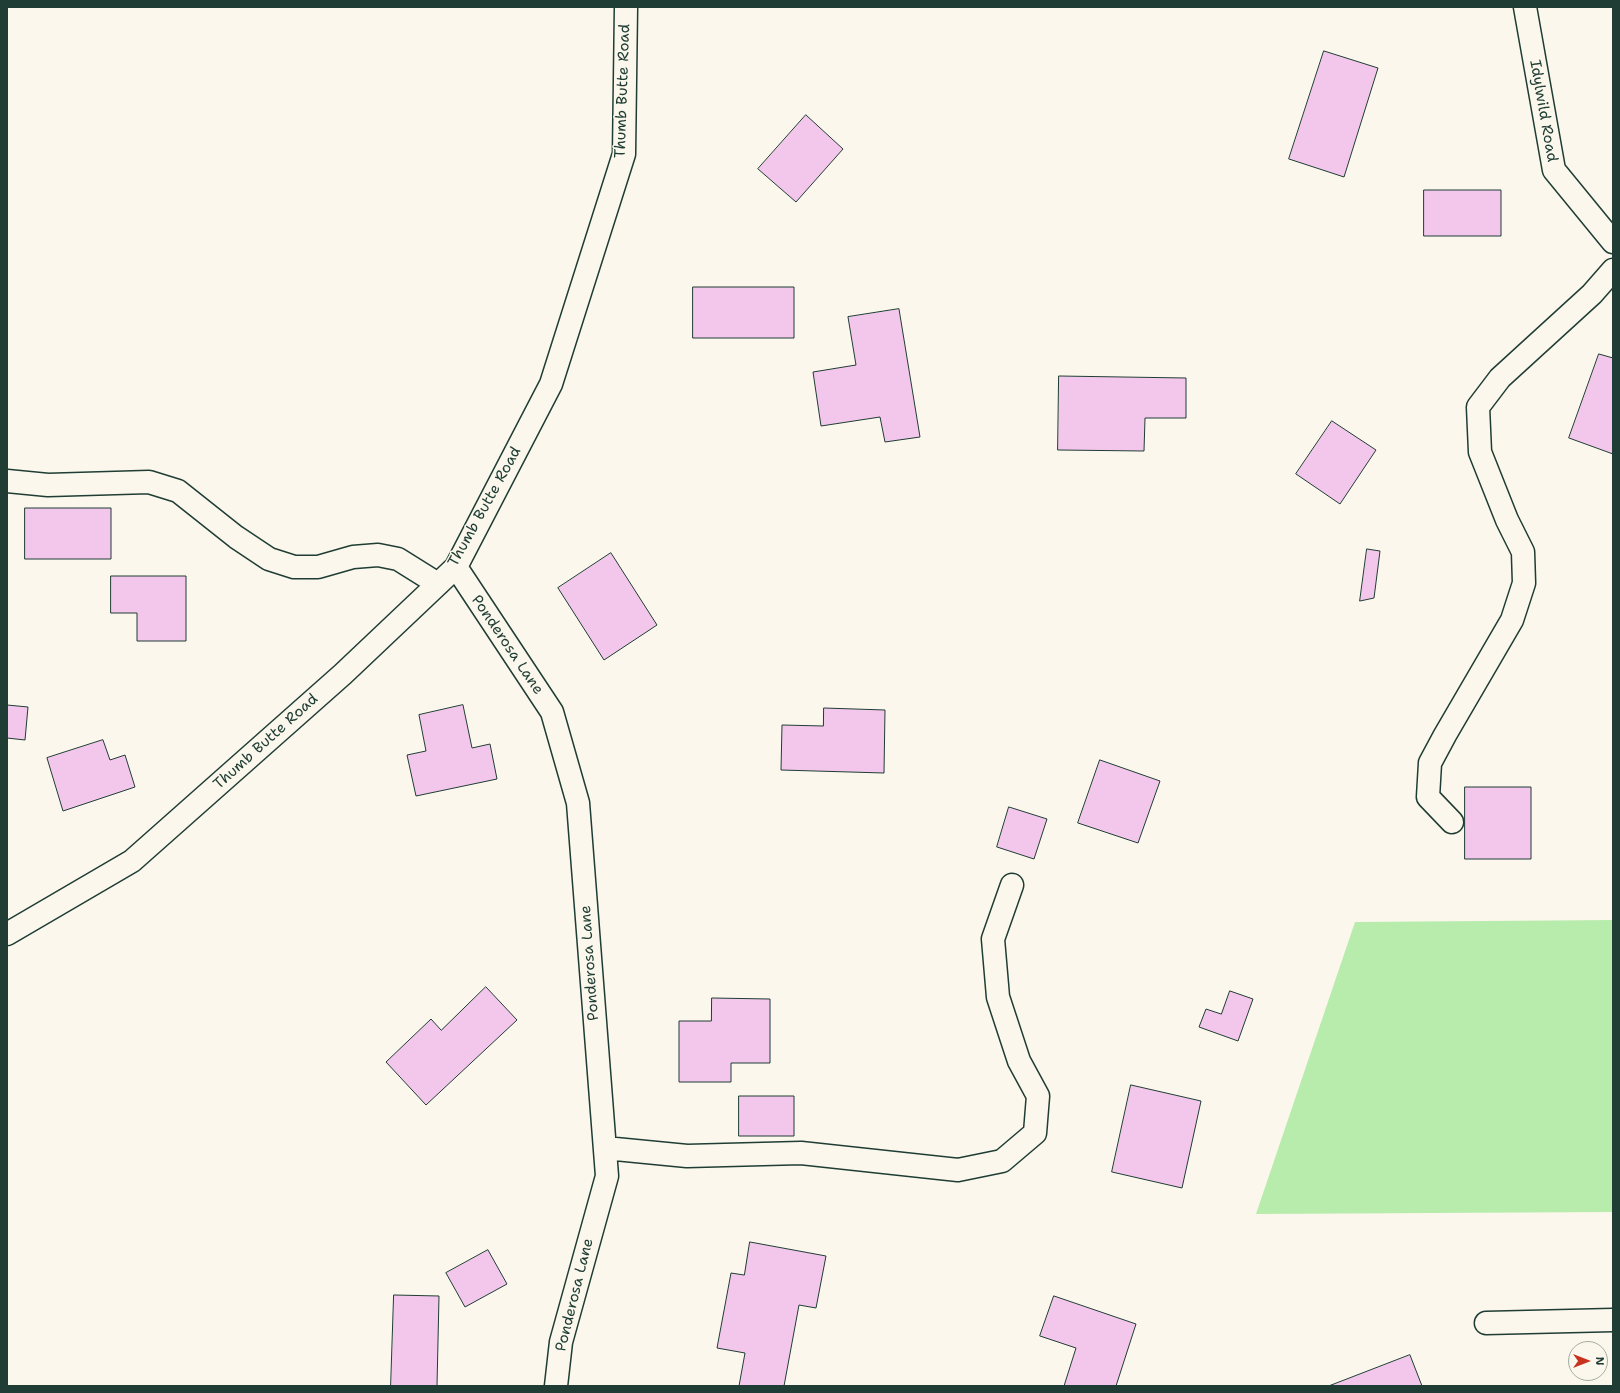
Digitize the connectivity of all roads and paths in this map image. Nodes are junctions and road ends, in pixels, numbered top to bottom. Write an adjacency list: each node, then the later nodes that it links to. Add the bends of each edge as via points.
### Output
1 (626, 7): 6 (street, Thumb Butte Road, via 624,154 551,384)
2 (1524, 7): 3 (street, Idylwild Road, via 1554,170)
3 (1613, 242)
4 (1613, 270): 8 (street, via 1575,310 1500,378 1478,407 1480,452 1522,552 1524,583 1512,620 1430,763 1428,797)
5 (7, 481): 7 (street, via 48,485 149,482 178,491 236,537 269,559 294,567 318,567 353,557 378,555 398,559)
6 (456, 567): 7 (street, Thumb Butte Road); 11 (street, Ponderosa Lane, via 552,712 578,803)
7 (438, 584): 10 (street, Thumb Butte Road, via 342,674 132,861)
8 (1452, 822)
9 (1012, 885): 11 (street, via 993,939 998,997 1019,1061 1038,1096 1035,1133 1002,1161 958,1170 801,1153 688,1156)
10 (7, 934)
11 (605, 1148): 14 (street, Ponderosa Lane, via 607,1176 561,1342)
12 (1613, 1320): 13 (street)
13 (1486, 1323)
14 (556, 1386)

